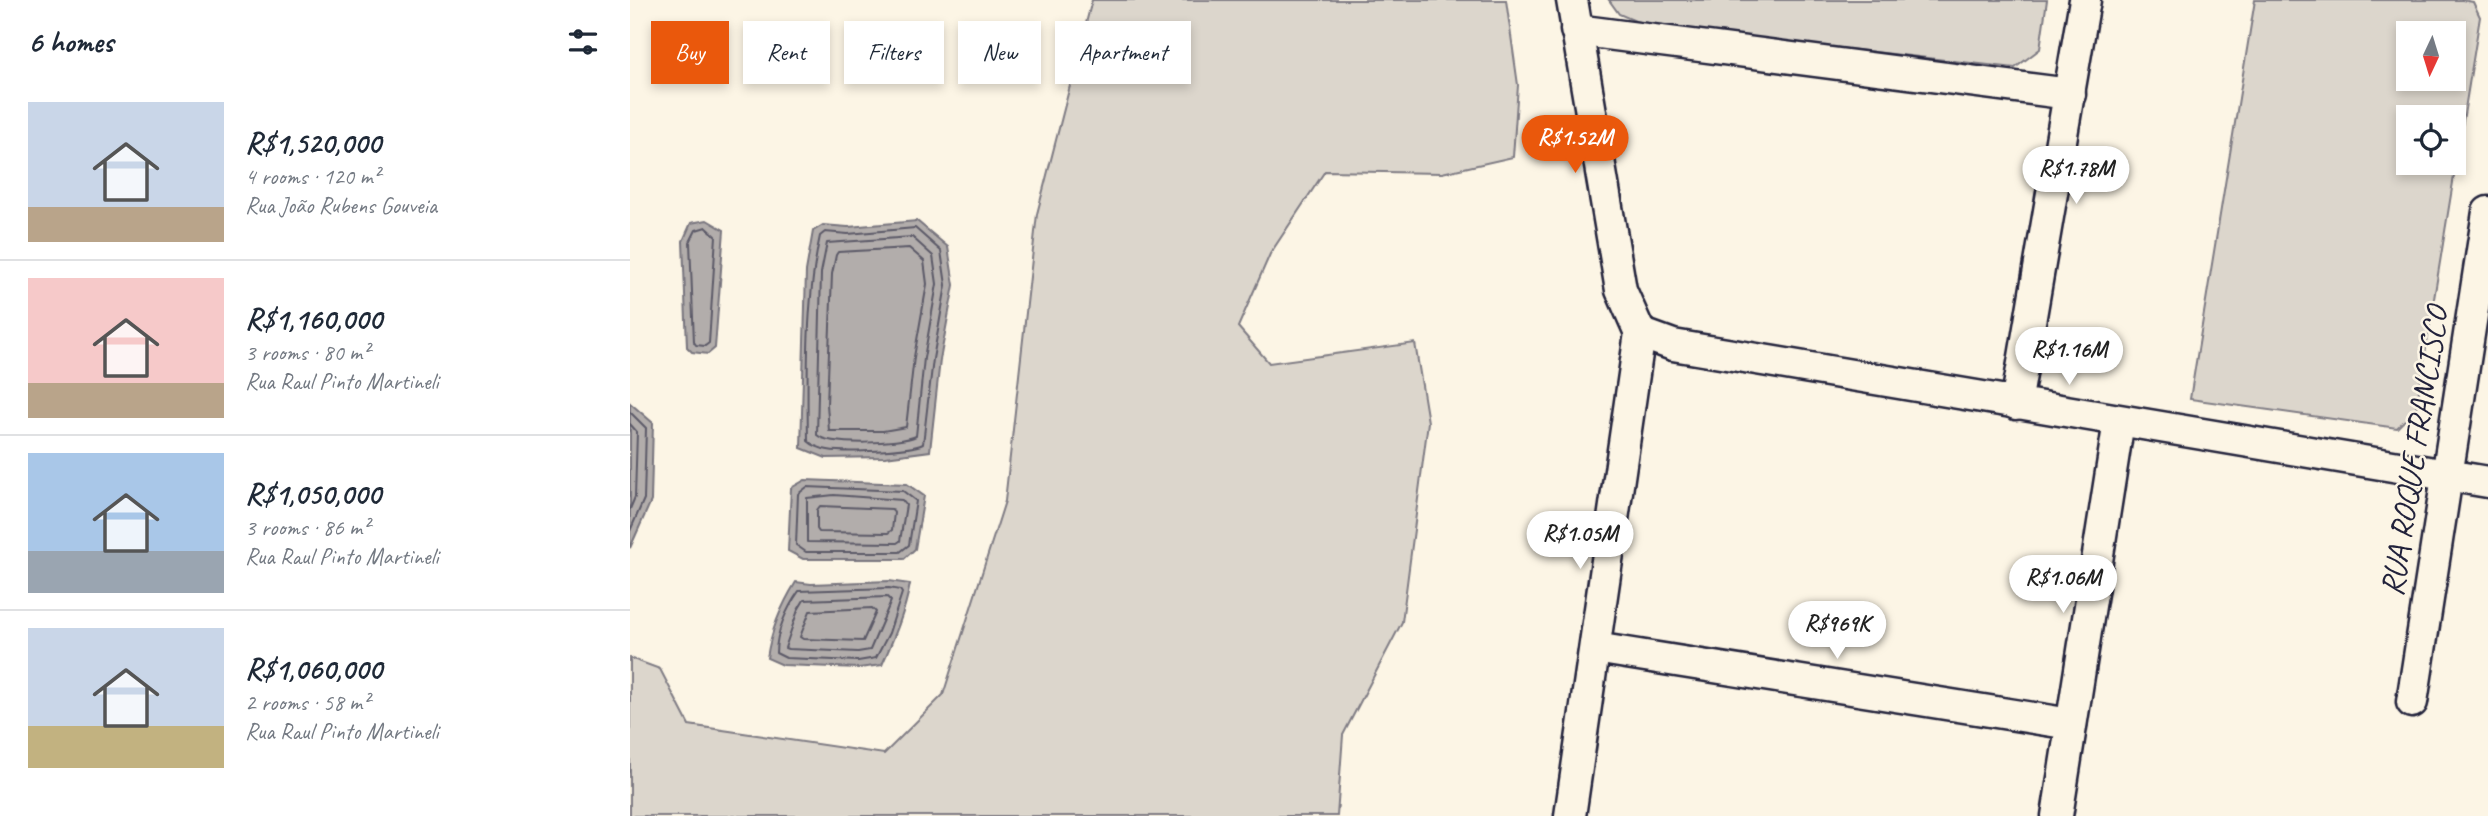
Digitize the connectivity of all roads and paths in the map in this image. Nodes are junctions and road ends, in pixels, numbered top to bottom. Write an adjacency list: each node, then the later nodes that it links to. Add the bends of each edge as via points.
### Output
1 (1572, 0): 3 (street)
2 (2085, 0): 4 (street)
3 (1576, 30): 4 (street); 6 (street, via 1620,290)
4 (2070, 94): 7 (street)
5 (2488, 212): 9 (street, RUA ROQUE FRANCISCO)
6 (1640, 333): 7 (street, via 1673,345); 11 (street)
7 (2016, 404): 8 (street)
8 (2119, 421): 9 (street); 13 (street)
9 (2446, 475): 10 (street); 12 (street, RUA ROQUE FRANCISCO)
10 (2488, 482)
11 (1595, 648): 13 (street); 14 (street)
12 (2413, 702)
13 (2071, 724): 15 (street)
14 (1570, 816)
15 (2057, 816)

